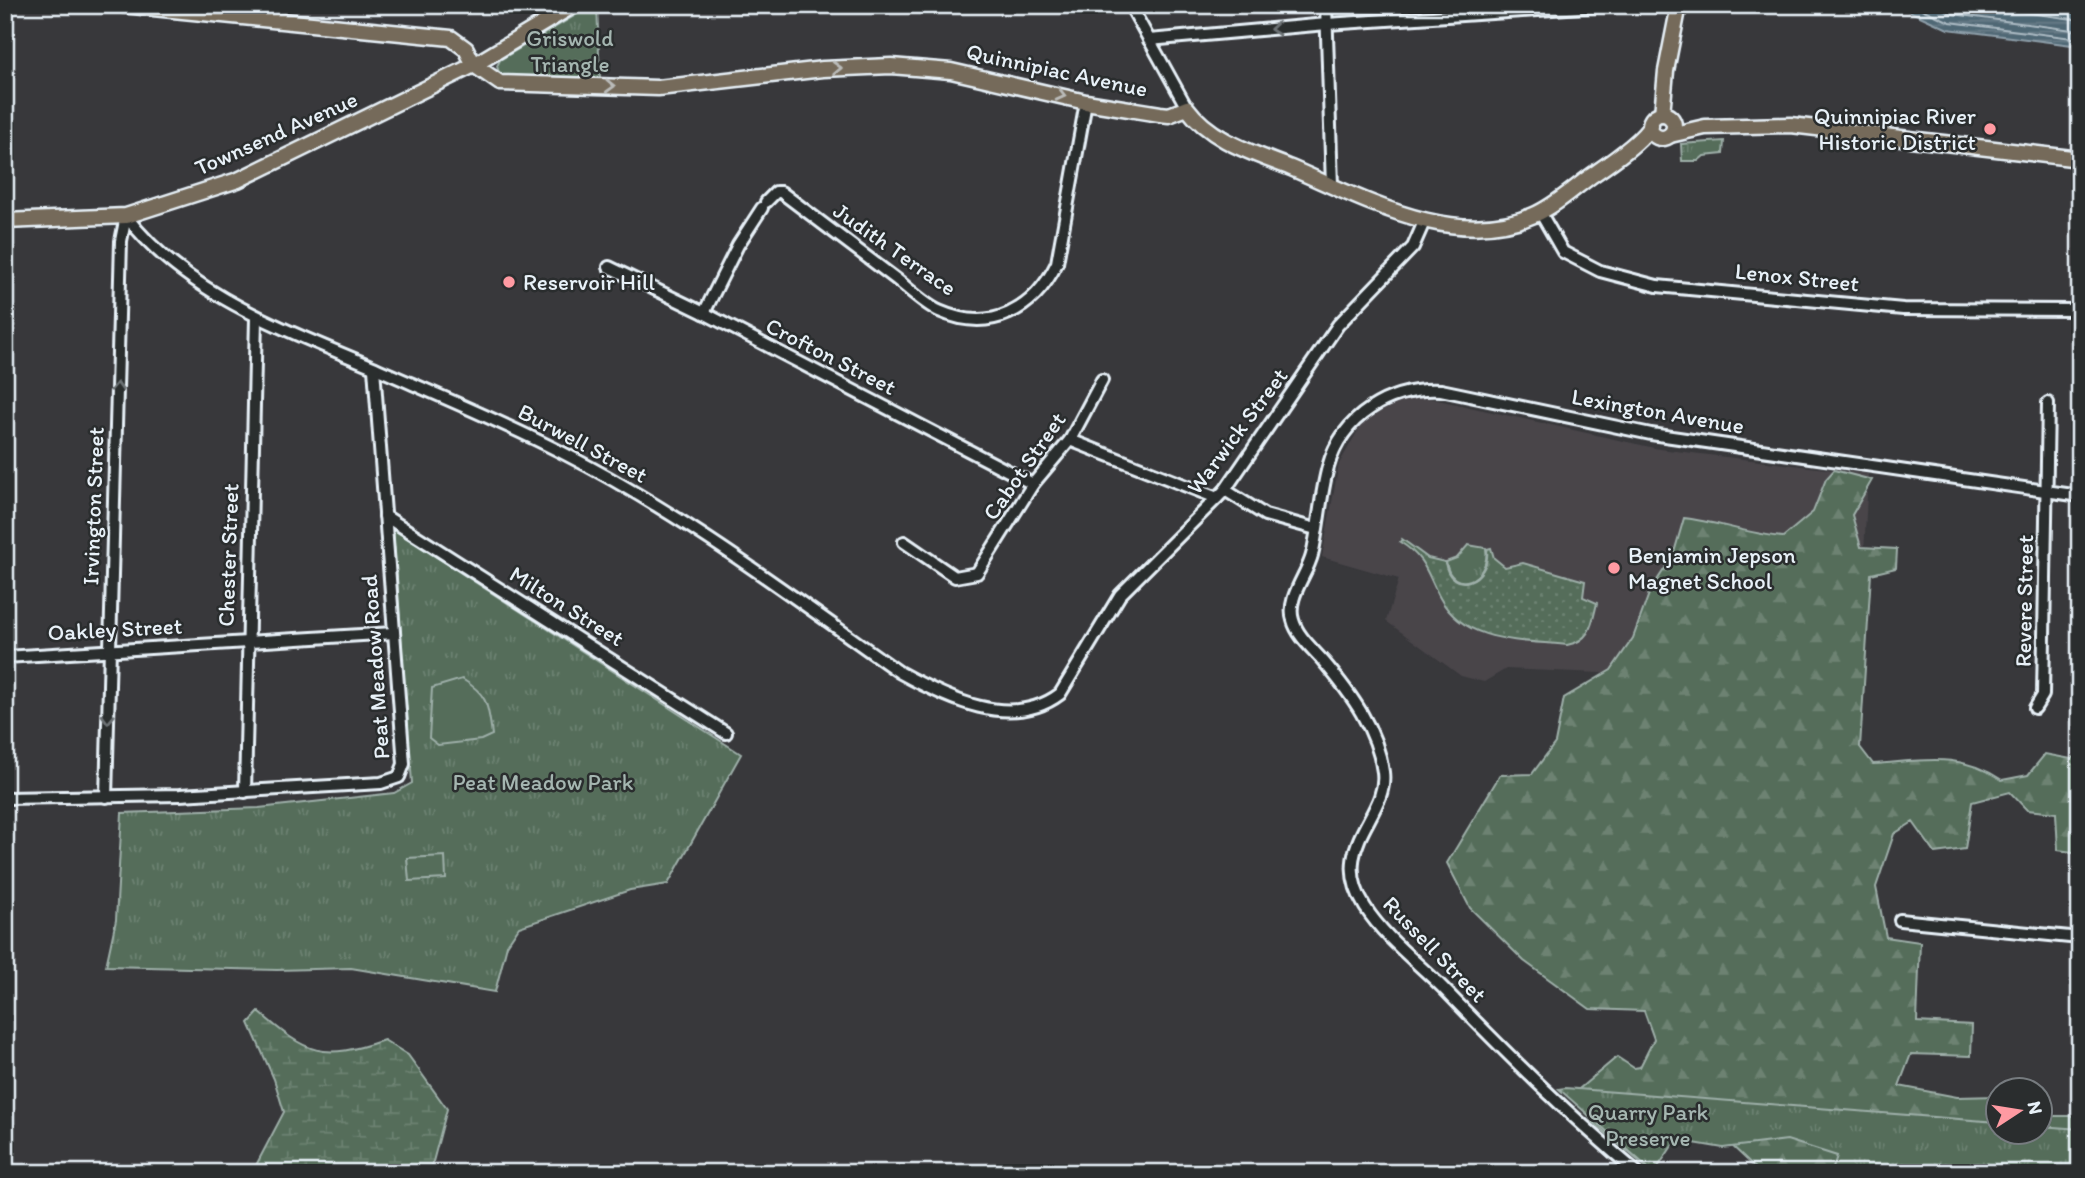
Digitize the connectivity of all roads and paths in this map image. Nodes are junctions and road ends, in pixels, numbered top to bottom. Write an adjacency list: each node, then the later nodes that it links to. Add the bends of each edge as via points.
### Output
1 (123, 5): 9 (main road, Quinnipiac Avenue, via 439,36 457,41)
2 (574, 5): 9 (main road, Townsend Avenue)
3 (1130, 5): 8 (street)
4 (1326, 5): 7 (street)
5 (1612, 5): 7 (street)
6 (1679, 5): 12 (main road, via 1668,59)
7 (1327, 24): 8 (street, one-way to 8); 18 (street)
8 (1149, 40): 11 (street)
9 (474, 65): 10 (main road, Quinnipiac Avenue, one-way to 10, via 500,83 658,88 891,66 951,71); 20 (main road, Townsend Avenue, via 238,180)
10 (1086, 102): 11 (main road, Quinnipiac Avenue, via 1170,115); 25 (street, Judith Terrace, via 1057,262 1030,302 1001,317 980,320 938,311 776,192 738,245)
11 (1187, 108): 18 (main road, via 1198,123 1225,140)
12 (1667, 116): 13 (main road, via 1653,118); 14 (main road); 15 (main road, via 1674,127)
13 (1651, 125): 15 (main road, via 1653,134); 16 (main road)
14 (1705, 127): 15 (main road); 17 (main road, via 1791,125)
15 (1666, 137): 16 (main road)
16 (1627, 151): 19 (main road)
17 (2080, 159)
18 (1332, 186): 22 (main road)
19 (1540, 212): 22 (main road, via 1501,224); 24 (street, Lenox Street, via 1563,252 1600,271 1657,286 1903,309)
20 (126, 216): 21 (main road, Townsend Avenue); 26 (street, Burwell Street, via 163,256); 40 (street, Irvington Street, one-way to 20, via 121,241)
21 (5, 221)
22 (1424, 222): 33 (street, Warwick Street, via 1413,247 1338,325)
23 (609, 267): 25 (street, Crofton Street)
24 (2080, 310)
25 (704, 313): 31 (street, Crofton Street)
26 (256, 318): 27 (street, Burwell Street); 39 (street, Chester Street)
27 (374, 368): 35 (street, Peat Meadow Road); 43 (street, Burwell Street, via 563,453 668,512 899,673 985,708)
28 (1102, 380): 30 (street, Cabot Street)
29 (2049, 403): 32 (street, Revere Street)
30 (1070, 440): 31 (street, Cabot Street); 33 (street)
31 (1033, 484): 37 (street, Cabot Street, via 977,573 955,577)
32 (2048, 492): 34 (street, Lexington Avenue); 36 (street, Lexington Avenue, via 1651,434 1456,393 1419,390 1379,402 1360,415 1340,439 1328,466); 42 (street, Revere Street, via 2043,695)
33 (1221, 494): 36 (street, via 1265,514); 43 (street, Warwick Street, via 1120,595 1060,694 1045,704)
34 (2080, 496)
35 (385, 516): 38 (street, Peat Meadow Road); 44 (street, Milton Street)
36 (1316, 529): 50 (street, Russell Street, via 1291,615 1300,634 1360,707 1383,775 1379,798 1354,852 1360,898 1386,932 1553,1100)
37 (904, 542)
38 (394, 633): 39 (street, Oakley Street); 45 (street, Peat Meadow Road, via 404,764 399,777 381,783)
39 (247, 642): 40 (street, Oakley Street); 45 (street, Chester Street)
40 (110, 651): 41 (street, Oakley Street); 46 (street, Irvington Street, one-way to 46)
41 (5, 657)
42 (2035, 708)
43 (1017, 710)
44 (726, 733)
45 (245, 792): 46 (street, Peat Meadow Road)
46 (106, 797): 47 (street, Peat Meadow Road)
47 (5, 798)
48 (1900, 920): 49 (street)
49 (2080, 938)
50 (1637, 1173)

